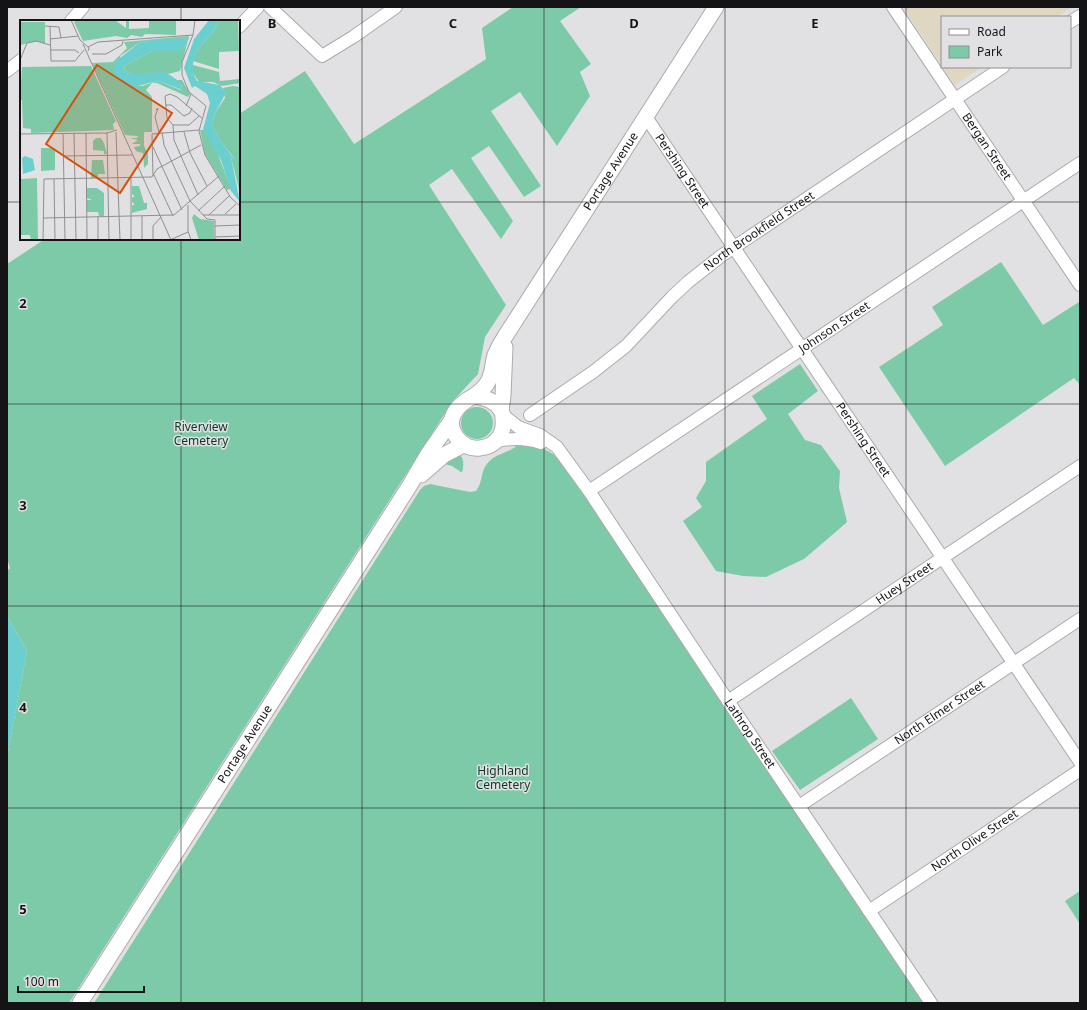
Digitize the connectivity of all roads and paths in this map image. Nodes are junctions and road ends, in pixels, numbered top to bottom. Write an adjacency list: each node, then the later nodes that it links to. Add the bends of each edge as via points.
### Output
1 (83, 7): 8 (street)
2 (258, 7): 10 (street)
3 (270, 7): 4 (street, via 322,56)
4 (396, 7)
5 (716, 7): 15 (main road, Portage Avenue)
6 (893, 7): 14 (street, Bergan Street)
7 (1080, 16): 9 (street)
8 (72, 20)
9 (1071, 21)
10 (240, 26)
11 (20, 61): 13 (street)
12 (1002, 68): 14 (street, North Brookfield Street)
13 (7, 71)
14 (955, 99): 17 (street, Bergan Street); 18 (street, North Brookfield Street)
15 (646, 117): 18 (street, Pershing Street); 20 (main road, Portage Avenue)
16 (1080, 163): 17 (street, Johnson Street)
17 (1023, 201): 19 (street, Bergan Street); 21 (street, Johnson Street)
18 (734, 247): 21 (street, Pershing Street); 24 (street, North Brookfield Street, via 672,297 621,350)
19 (1080, 285)
20 (506, 335): 22 (main road, Portage Avenue, via 496,353 487,383); 23 (main road, Portage Avenue)
21 (802, 349): 31 (street, Johnson Street); 32 (street, Pershing Street)
22 (474, 396): 23 (main road, via 486,399); 25 (main road, via 461,403)
23 (502, 412): 26 (main road, via 504,428); 28 (street, Lathrop Street, via 518,427 540,436 557,447)
24 (530, 415)
25 (451, 421): 27 (main road, via 452,429); 30 (main road, Portage Avenue)
26 (497, 441): 27 (main road, via 481,448); 28 (street, Lathrop Street, via 528,439 556,452)
27 (464, 445): 30 (main road, Portage Avenue, via 444,455)
28 (570, 464): 31 (street, Lathrop Street)
29 (1080, 466): 32 (street, Huey Street)
30 (410, 485): 40 (main road, Portage Avenue)
31 (590, 491): 35 (street, Lathrop Street)
32 (942, 557): 34 (street, Pershing Street); 35 (street, Huey Street)
33 (1080, 619): 34 (street, North Elmer Street)
34 (1014, 663): 36 (street, Pershing Street); 38 (street, North Elmer Street)
35 (728, 701): 38 (street, Lathrop Street)
36 (1080, 762)
37 (1080, 770): 39 (street, North Olive Street)
38 (799, 806): 39 (street, Lathrop Street)
39 (869, 911): 41 (street, Lathrop Street)
40 (80, 1003)
41 (931, 1003)

